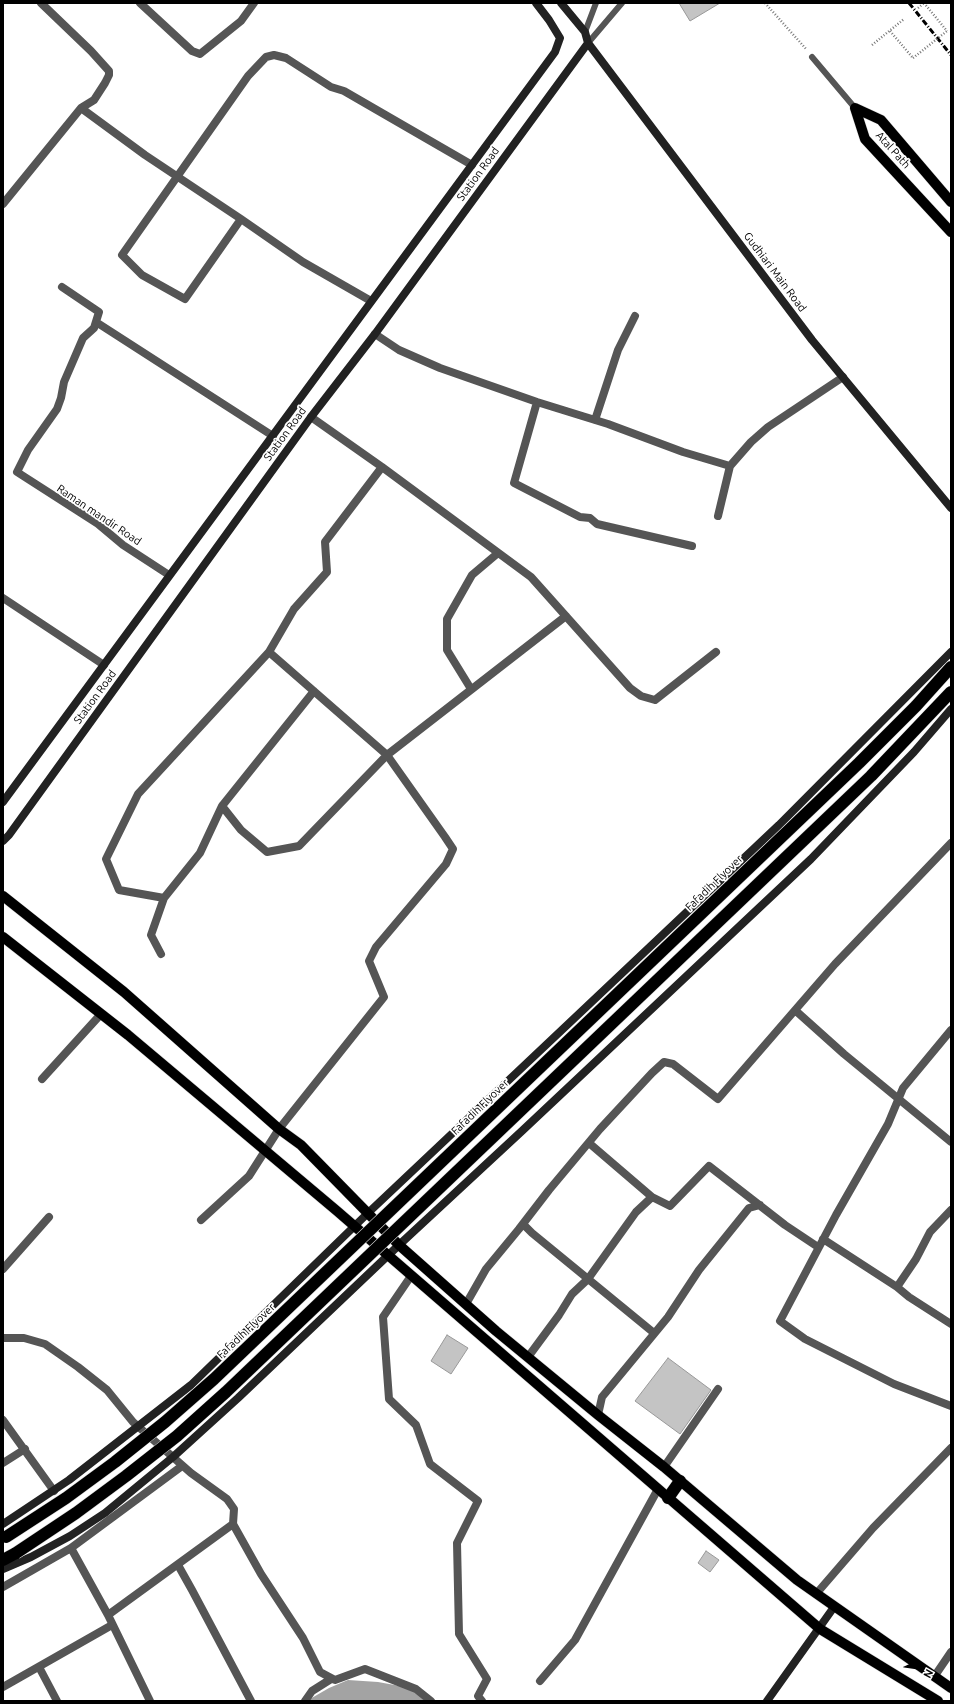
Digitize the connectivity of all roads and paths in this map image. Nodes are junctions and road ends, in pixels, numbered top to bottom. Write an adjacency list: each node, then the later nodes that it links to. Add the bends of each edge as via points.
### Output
1 (41, 3): 17 (street, via 92,51 109,71 94,100)
2 (140, 3): 3 (street, via 192,51 200,54 241,21)
3 (254, 3)
4 (536, 3): 19 (street, Station Road, via 560,38 556,52)
5 (561, 3): 13 (street)
6 (596, 3): 13 (lane)
7 (622, 3): 14 (lane)
8 (764, 3): 16 (path)
9 (924, 3): 10 (path); 12 (path, bridge, via 947,31 913,58)
10 (918, 8)
11 (904, 19): 12 (path)
12 (890, 31): 15 (path)
13 (585, 32): 14 (street)
14 (588, 43): 29 (street, Station Road); 30 (street, Gudhiari Main Road, via 812,340)
15 (872, 45)
16 (812, 57): 18 (lane)
17 (81, 108): 20 (street); 22 (street)
18 (855, 108): 21 (main road, Atal Path, via 881,120); 24 (main road, Atal Path, via 865,138)
19 (472, 165): 20 (street, via 344,91 331,87 286,58 274,55 266,57 248,76); 26 (street, Station Road)
20 (177, 177): 23 (street); 23 (street, via 122,255 142,275 185,299)
21 (951, 202)
22 (3, 204)
23 (241, 219): 26 (street, via 303,262)
24 (951, 232)
25 (62, 287): 28 (street, via 99,312)
26 (371, 301): 34 (street, Station Road)
27 (636, 316): 33 (street, via 618,350)
28 (96, 322): 34 (street); 41 (street, Raman mandir Road, via 94,328 83,338 64,382 57,409 28,450 17,472 98,524)
29 (375, 334): 31 (street, via 400,350 440,368); 32 (street, Station Road)
30 (843, 377): 35 (street, via 768,427); 37 (street, Gudhiari Main Road)
31 (537, 402): 33 (street); 39 (street, via 514,483 580,517 590,518 597,524)
32 (311, 417): 36 (street); 56 (street, Station Road)
33 (595, 420): 35 (street)
34 (273, 436): 41 (street, Station Road)
35 (730, 466): 38 (street)
36 (382, 467): 40 (street); 44 (street, via 325,542 328,572 294,609)
37 (951, 508)
38 (718, 516)
39 (692, 546)
40 (498, 553): 43 (street, via 531,576); 49 (street, via 472,575 447,619 447,650)
41 (169, 575): 47 (street, Station Road)
42 (3, 598): 47 (street)
43 (566, 616): 45 (street, via 630,688 641,696 655,700); 49 (street)
44 (269, 652): 50 (street); 59 (street, via 138,794 106,859 120,890)
45 (716, 652)
46 (951, 652): 74 (street, via 773,830)
47 (104, 665): 54 (street, Station Road)
48 (951, 667): 109 (highway, Fafadih Flyover, bridge, via 859,763 219,1374 115,1462)
49 (471, 689): 53 (street)
50 (314, 691): 53 (street); 55 (street)
51 (951, 692): 111 (highway, bridge, via 871,776 226,1392 177,1436 126,1476)
52 (951, 709): 80 (street, via 909,758 811,859)
53 (387, 755): 55 (street, via 299,846 267,852 241,830); 67 (street, via 446,837 452,850 446,864 376,947 369,961 384,996)
54 (3, 802)
55 (222, 806): 59 (street, via 200,853)
56 (3, 841)
57 (951, 843): 62 (street, via 835,964)
58 (3, 896): 67 (main road, via 124,992)
59 (164, 898): 61 (street, via 151,935)
60 (3, 937): 63 (main road)
61 (161, 954)
62 (796, 1011): 66 (street); 69 (street, via 718,1099 672,1064 664,1062)
63 (101, 1014): 65 (street); 70 (main road)
64 (951, 1030): 66 (street, via 903,1088)
65 (42, 1079)
66 (899, 1099): 68 (street); 79 (street, via 888,1124)
67 (279, 1129): 70 (street); 74 (main road, via 301,1145)
68 (951, 1142)
69 (589, 1143): 71 (street); 77 (street)
70 (265, 1151): 76 (street, via 249,1176); 78 (main road)
71 (652, 1197): 72 (street, via 670,1206 709,1166); 85 (street, via 636,1212)
72 (760, 1205): 81 (street); 89 (street, via 749,1208 699,1270 668,1317)
73 (951, 1210): 86 (street, via 930,1232)
74 (368, 1213): 78 (street); 80 (main road)
75 (49, 1217): 83 (street)
76 (201, 1220)
77 (523, 1224): 85 (street); 87 (street, via 486,1269)
78 (354, 1226): 82 (main road); 96 (street, via 190,1385)
79 (823, 1239): 81 (street); 86 (street)
80 (399, 1245): 82 (street); 87 (main road)
81 (818, 1248): 93 (street, via 780,1321 805,1339 894,1384)
82 (388, 1255): 84 (main road); 99 (street)
83 (3, 1270)
84 (411, 1276): 104 (main road); 132 (street, via 383,1317 389,1399 416,1425 430,1464 478,1502 457,1543 458,1605 459,1634 487,1678 478,1696)
85 (588, 1279): 89 (street); 91 (street, via 572,1294)
86 (897, 1287): 88 (street)
87 (466, 1304): 91 (main road)
88 (951, 1324)
89 (654, 1333): 94 (street, via 602,1396)
90 (3, 1338): 96 (street, via 24,1338 45,1344 107,1390)
91 (528, 1357): 94 (main road)
92 (718, 1389): 102 (street)
93 (951, 1406)
94 (598, 1415): 102 (main road)
95 (3, 1420): 97 (street)
96 (138, 1427): 99 (street); 105 (street)
97 (25, 1449): 100 (street); 105 (street)
98 (950, 1450): 115 (street, via 873,1528)
99 (172, 1457): 101 (street); 113 (street, via 99,1517 31,1558)
100 (3, 1463)
101 (182, 1466): 108 (street, via 231,1504 234,1509); 110 (street)
102 (664, 1467): 103 (main road)
103 (680, 1481): 106 (highway); 115 (main road)
104 (658, 1489): 106 (main road); 124 (street, via 575,1640)
105 (54, 1491): 107 (street)
106 (668, 1498): 119 (main road)
107 (3, 1524)
108 (233, 1524): 112 (street); 123 (street, via 261,1574 303,1638 320,1672)
109 (5, 1538)
110 (71, 1548): 114 (street); 117 (street)
111 (3, 1560)
112 (178, 1565): 117 (street); 129 (street)
113 (3, 1569)
114 (3, 1587)
115 (816, 1594): 116 (main road)
116 (834, 1607): 119 (street); 122 (main road)
117 (108, 1615): 118 (street)
118 (112, 1625): 121 (street); 128 (street)
119 (820, 1629): 133 (street); 134 (main road)
120 (951, 1652): 122 (street)
121 (39, 1667): 125 (street); 127 (street)
122 (934, 1677): 126 (main road)
123 (331, 1679): 130 (street, via 312,1691); 131 (street, via 365,1669 416,1689)
124 (540, 1681)
125 (3, 1687)
126 (951, 1688)
127 (57, 1701)
128 (150, 1701)
129 (251, 1701)
130 (305, 1701)
131 (431, 1701)
132 (482, 1701)
133 (767, 1701)
134 (938, 1701)

